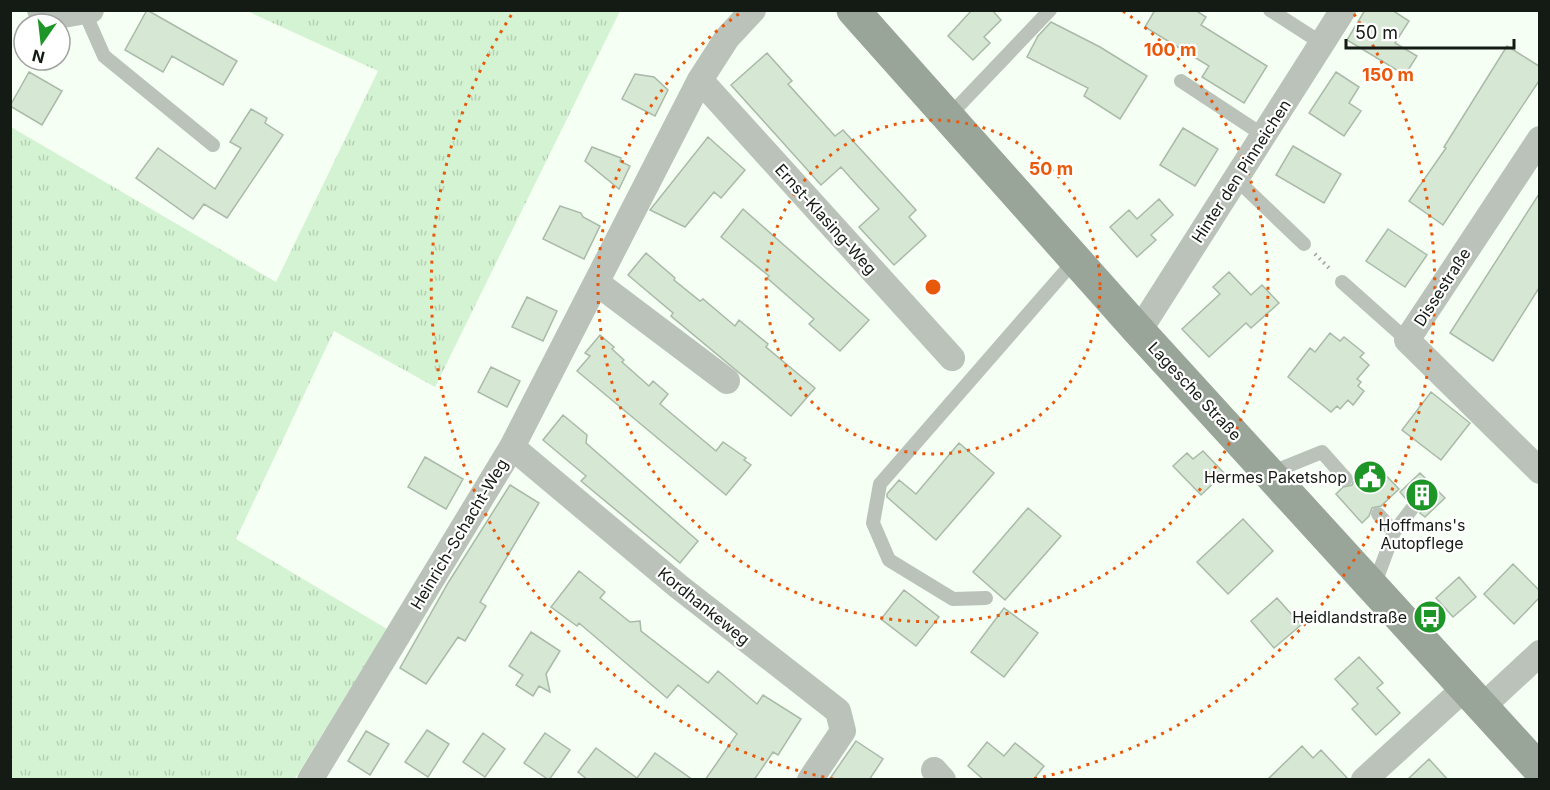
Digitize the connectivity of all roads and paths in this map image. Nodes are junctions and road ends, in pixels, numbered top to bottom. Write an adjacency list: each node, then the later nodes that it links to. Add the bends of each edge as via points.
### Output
1 (40, 10): 7 (street, via 52,17)
2 (753, 10): 9 (street, Heinrich-Schacht-Weg, via 727,38)
3 (853, 10): 11 (street, Lagesche Straße)
4 (1050, 10): 11 (lane)
5 (1270, 10): 8 (lane)
6 (1342, 10): 8 (street, Hinter den Pinneichen)
7 (88, 12): 14 (lane, via 104,56)
8 (1323, 44): 12 (street, Hinter den Pinneichen)
9 (700, 80): 19 (street, Heinrich-Schacht-Weg); 22 (street, Ernst-Klasing-Weg)
10 (1181, 81): 12 (lane)
11 (948, 117): 17 (street, Lagesche Straße)
12 (1263, 135): 15 (street, Hinter den Pinneichen)
13 (1539, 139): 21 (street, Dissestraße)
14 (213, 145)
15 (1235, 177): 16 (lane); 20 (street, Hinter den Pinneichen)
16 (1304, 244): 18 (path)
17 (1076, 260): 20 (street, Lagesche Straße); 32 (lane, via 880,484 873,524 889,560 953,599)
18 (1342, 282): 21 (lane)
19 (597, 283): 23 (street); 24 (street, Heinrich-Schacht-Weg)
20 (1139, 331): 26 (street, Lagesche Straße)
21 (1407, 340): 25 (street, Dissestraße)
22 (952, 358)
23 (727, 381)
24 (512, 447): 36 (street, Heinrich-Schacht-Weg); 37 (street, Kordhankeweg, via 678,586 838,711 843,731)
25 (1539, 471)
26 (1270, 473): 27 (lane, via 1322,452); 31 (street, Lagesche Straße)
27 (1346, 479)
28 (1414, 506): 30 (lane)
29 (1378, 514): 30 (lane)
30 (1394, 532): 31 (lane)
31 (1374, 586): 34 (street, Lagesche Straße)
32 (986, 598)
33 (1539, 653): 34 (street)
34 (1474, 696): 35 (street, Lagesche Straße); 38 (street)
35 (1539, 770)
36 (310, 780)
37 (810, 780)
38 (1364, 780)

